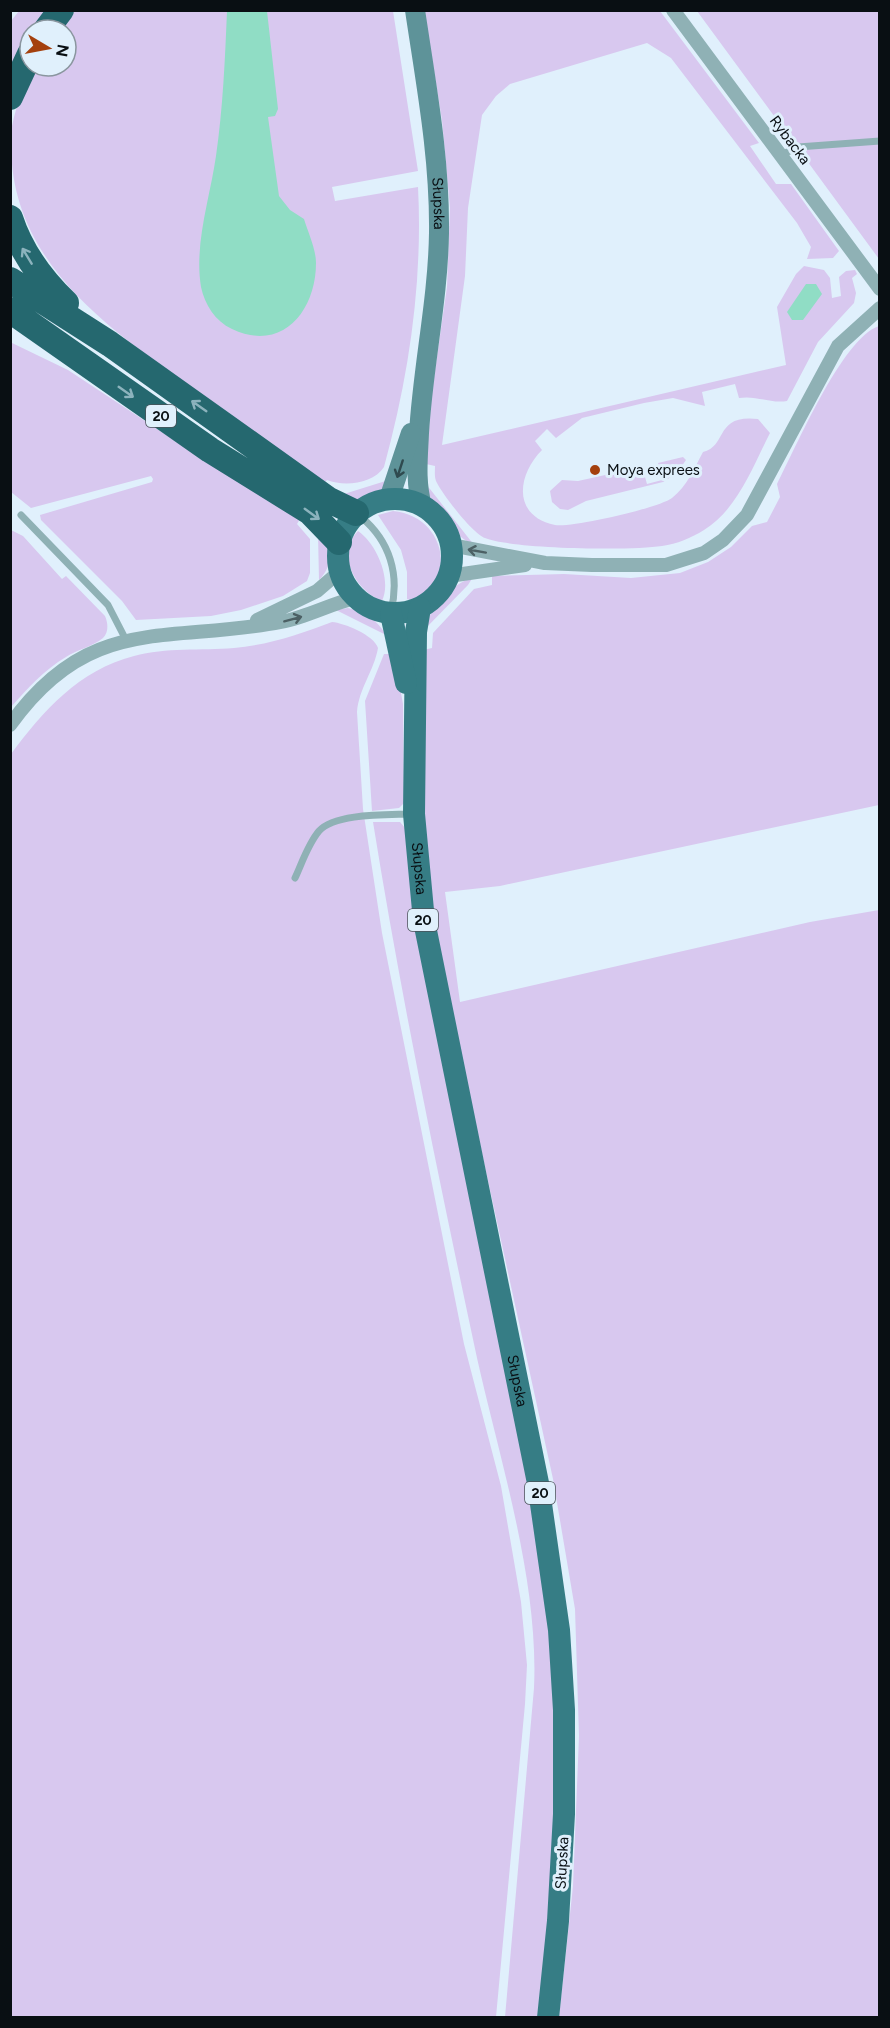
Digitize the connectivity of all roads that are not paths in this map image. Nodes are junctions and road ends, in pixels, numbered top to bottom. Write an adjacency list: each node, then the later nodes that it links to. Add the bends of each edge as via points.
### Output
1 (415, 10): 15 (main road, Słupska, via 434,132 439,233 433,318)
2 (674, 10): 6 (street, Rybacka)
3 (19, 78): 4 (highway)
4 (10, 97)
5 (879, 141): 6 (lane, via 798,147)
6 (781, 155): 9 (street, Rybacka)
7 (10, 218): 13 (highway, one-way to 7, via 45,283 25,253)
8 (10, 280): 13 (highway, 20)
9 (879, 289)
10 (879, 308): 26 (street, via 838,346 753,506 723,540 694,557 666,565)
11 (10, 310): 14 (highway)
12 (10, 332): 14 (highway, 20)
13 (110, 344): 19 (highway, 20, one-way to 13)
14 (77, 358): 16 (highway, 20, one-way to 16)
15 (421, 398): 20 (main road, Słupska, one-way to 20); 21 (main road, Słupska, via 417,484)
16 (210, 450): 17 (lane); 24 (highway, 20, one-way to 24, via 310,512)
17 (252, 466)
18 (285, 478): 19 (lane)
19 (317, 491): 22 (highway, 20)
20 (389, 499): 21 (main road); 22 (main road)
21 (422, 506): 25 (main road, via 442,523)
22 (356, 513): 24 (main road); 31 (lane, via 379,536 393,565)
23 (21, 515): 33 (lane, via 108,605)
24 (339, 542): 27 (main road)
25 (451, 545): 26 (street, one-way to 25); 28 (main road)
26 (544, 563): 28 (street, via 484,568)
27 (339, 572): 29 (main road); 32 (street, via 294,604)
28 (449, 576): 30 (main road, via 437,595)
29 (356, 598): 31 (main road, via 366,606); 32 (street, one-way to 29, via 281,622)
30 (420, 608): 31 (main road); 35 (main road, Słupska / 20)
31 (391, 614): 35 (main road, Słupska / 20)
32 (235, 628): 33 (street)
33 (126, 640): 34 (street, via 97,649 61,671)
34 (10, 724)
35 (414, 750): 36 (main road, Słupska / 20)
36 (414, 814): 37 (lane, via 328,824 311,843); 38 (main road, Słupska / 20, via 420,892 434,978 538,1483 555,1595 564,1710 565,1791 561,1888)
37 (295, 878)
38 (548, 2018)

